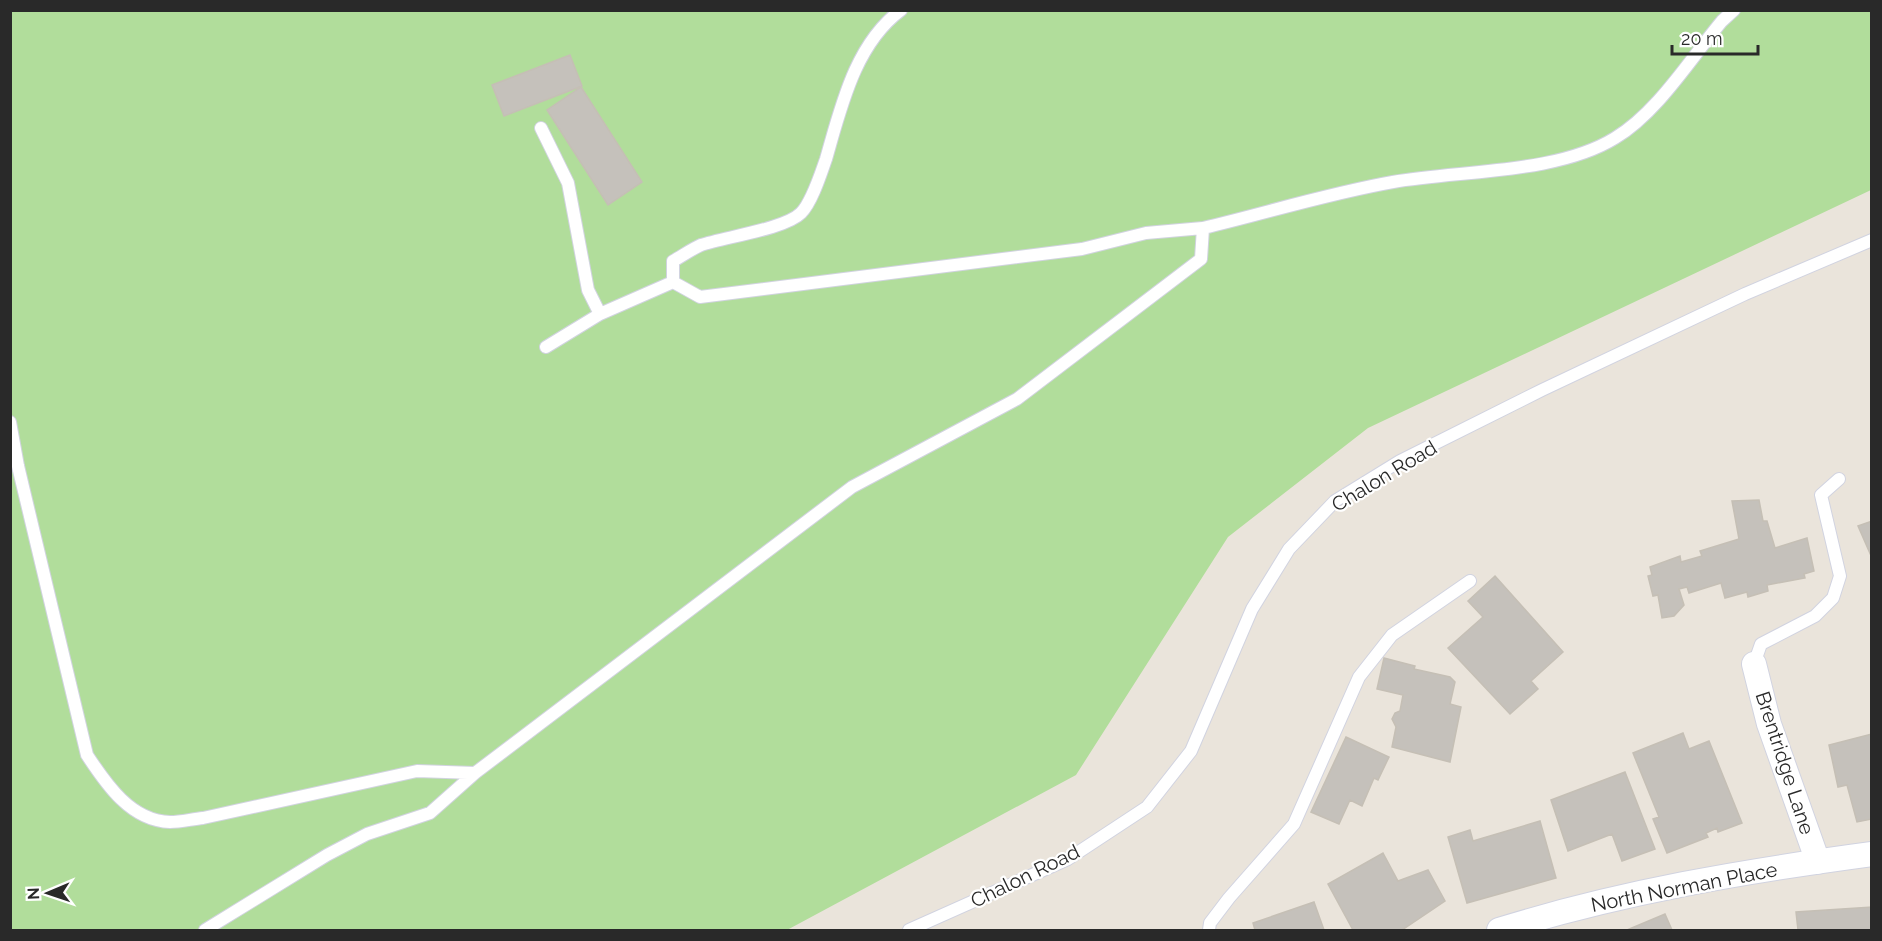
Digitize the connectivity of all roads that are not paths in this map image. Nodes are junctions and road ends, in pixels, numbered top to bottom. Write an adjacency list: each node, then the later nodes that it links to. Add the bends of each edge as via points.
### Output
1 (901, 10): 6 (lane, via 889,19 857,66 820,179 801,213 771,227 699,246 673,261)
2 (1734, 10): 4 (lane, via 1649,110 1617,137 1583,154 1393,182)
3 (542, 128): 7 (lane, via 568,183 588,290)
4 (1203, 228): 6 (lane, via 1146,233 1082,249 700,297); 13 (lane, via 1201,259 1017,399 852,487)
5 (1872, 240): 17 (lane, Chalon Road, via 1745,294 1542,390 1400,461 1335,501 1289,549 1252,609 1191,751 1147,807 1068,859)
6 (673, 282): 7 (lane)
7 (600, 315): 8 (lane)
8 (546, 346)
9 (10, 422): 13 (lane, via 87,755 109,788 138,813 169,822 203,818 417,771)
10 (1839, 479): 12 (lane, via 1821,495 1840,576 1833,598 1815,616 1761,644)
11 (1470, 581): 18 (lane, via 1392,635 1359,677 1293,824 1229,898)
12 (1754, 664): 15 (street, Brentridge Lane, via 1769,724)
13 (475, 773): 16 (lane, via 430,813 367,834)
14 (1872, 854): 15 (street, North Norman Place)
15 (1818, 862): 19 (street, North Norman Place, via 1687,882)
16 (205, 930)
17 (909, 930)
18 (1209, 930)
19 (1499, 930)

